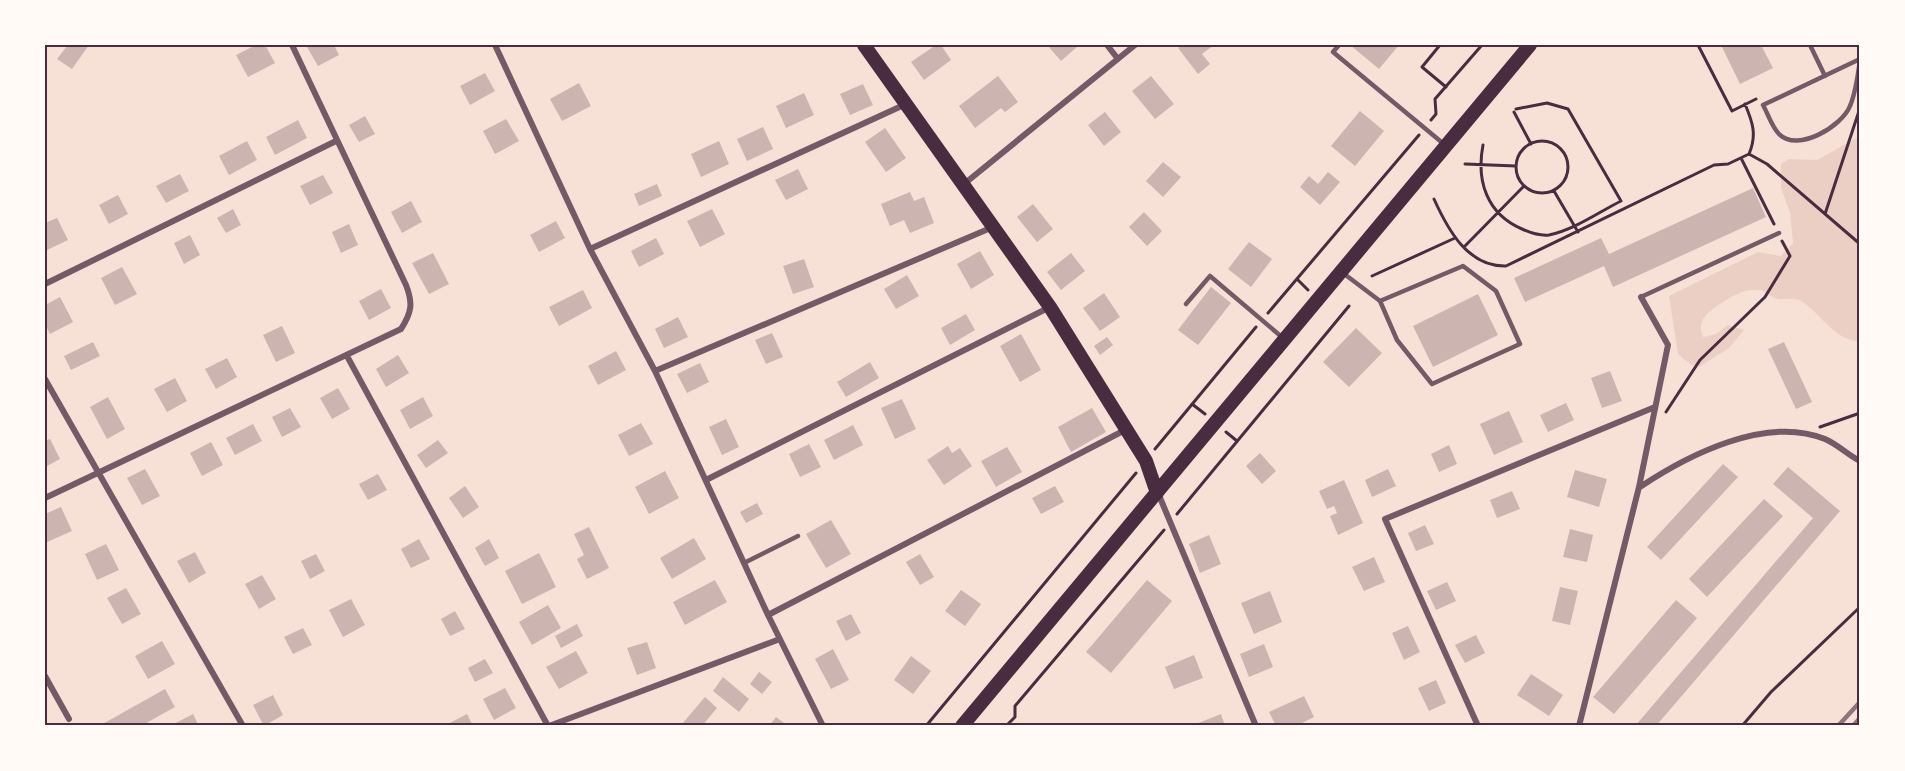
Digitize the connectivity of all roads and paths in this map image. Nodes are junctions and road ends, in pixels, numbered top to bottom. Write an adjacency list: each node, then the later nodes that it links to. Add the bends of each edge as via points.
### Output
1 (292, 45): 21 (street)
2 (495, 45): 43 (street)
3 (864, 45): 17 (main road)
4 (1107, 45): 12 (street)
5 (1135, 45): 12 (street)
6 (1339, 45): 20 (lane, via 1333,52)
7 (1440, 45): 15 (path, via 1422,67)
8 (1482, 45): 15 (path)
9 (1530, 45): 24 (main road)
10 (1698, 45): 18 (path, via 1732,111)
11 (1810, 45): 14 (lane)
12 (1118, 59): 30 (street)
13 (1860, 59): 14 (lane); 14 (lane, via 1850,107 1841,120 1807,139 1790,141 1780,134 1763,105)
14 (1825, 76)
15 (1446, 87): 20 (path, via 1435,99 1436,114)
16 (1764, 95): 18 (path)
17 (907, 104): 30 (main road); 43 (street)
18 (1745, 104): 25 (path, via 1754,126 1755,141)
19 (1860, 106): 35 (path)
20 (1424, 128): 24 (lane); 51 (path)
21 (336, 141): 46 (street); 53 (street, via 412,302 410,316 401,329)
22 (1531, 144): 29 (path, via 1518,156); 32 (path, via 1546,141 1564,153 1568,174); 36 (path, via 1515,110 1547,103 1568,109 1621,201)
23 (1482, 145): 28 (path)
24 (1447, 146): 44 (main road)
25 (1749, 154): 26 (path); 35 (path)
26 (1741, 160): 38 (path, via 1714,165); 39 (path)
27 (1465, 164): 28 (path)
28 (1479, 165): 29 (path); 34 (path, via 1487,199)
29 (1516, 166): 31 (path)
30 (964, 184): 37 (main road)
31 (1524, 186): 32 (path, via 1544,194); 34 (path)
32 (1554, 190): 36 (path)
33 (1434, 199): 40 (path)
34 (1497, 213): 36 (path, via 1533,234 1548,235); 42 (path)
35 (1825, 214): 41 (path)
36 (1573, 225): 38 (path)
37 (993, 227): 50 (main road); 54 (street)
38 (1578, 232): 42 (path, via 1506,266 1490,266)
39 (1779, 233): 47 (lane); 60 (path, via 1790,256 1765,297 1700,360)
40 (1455, 237): 42 (path); 45 (path)
41 (1860, 244)
42 (1464, 247)
43 (590, 249): 54 (street)
44 (1341, 271): 48 (lane); 52 (main road)
45 (1372, 276)
46 (45, 284)
47 (1641, 297): 56 (street, via 1668,345)
48 (1380, 301): 48 (lane, via 1463,266 1496,291 1520,344 1432,384 1397,340)
49 (1186, 304): 51 (lane, via 1210,276)
50 (1050, 307): 58 (main road); 64 (street)
51 (1262, 320): 52 (lane); 61 (path)
52 (1285, 338): 66 (main road)
53 (347, 356): 63 (street); 76 (street)
54 (655, 371): 64 (street)
55 (45, 379): 63 (street)
56 (1655, 407): 60 (street); 81 (street, via 1385,519)
57 (1860, 413): 59 (path)
58 (1126, 429): 61 (main road); 71 (street)
59 (1801, 433): 62 (street, via 1826,439); 65 (street, via 1768,432 1718,446 1674,464)
60 (1650, 436): 65 (street)
61 (1146, 461): 66 (main road); 78 (path)
62 (1860, 461)
63 (97, 473): 67 (street); 75 (street)
64 (706, 480): 69 (street)
65 (1639, 487): 82 (street)
66 (1157, 493): 79 (main road); 80 (street)
67 (45, 498)
68 (798, 536): 69 (lane)
69 (744, 563): 71 (street)
70 (1860, 607): 83 (path)
71 (768, 615): 72 (street)
72 (780, 639): 76 (street); 77 (street)
73 (45, 676): 74 (street)
74 (69, 718)
75 (243, 726)
76 (549, 726)
77 (823, 726)
78 (926, 726)
79 (962, 726)
80 (1256, 726)
81 (1478, 726)
82 (1579, 726)
83 (1742, 726)

